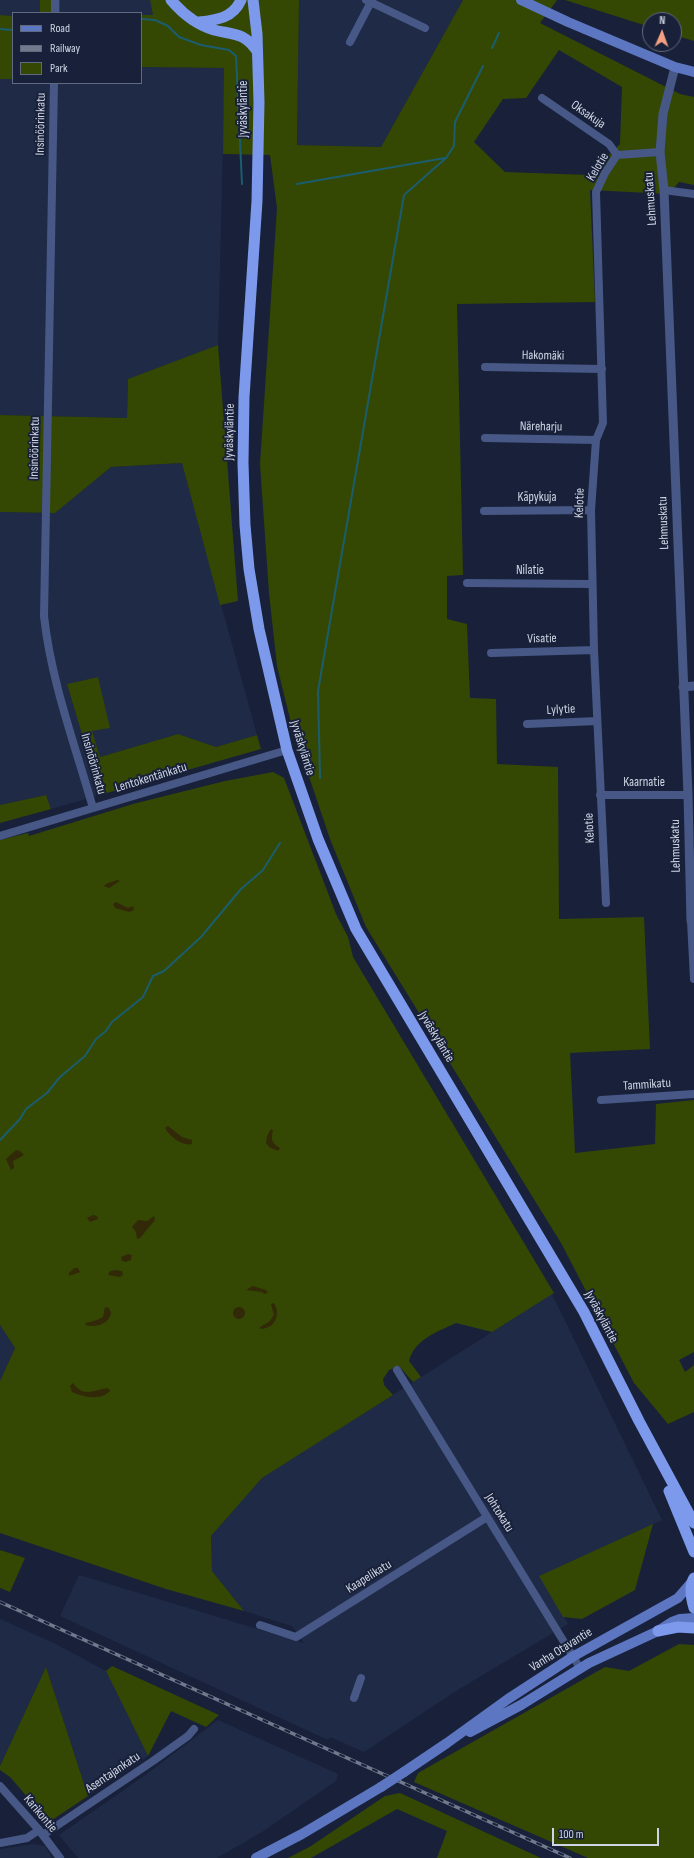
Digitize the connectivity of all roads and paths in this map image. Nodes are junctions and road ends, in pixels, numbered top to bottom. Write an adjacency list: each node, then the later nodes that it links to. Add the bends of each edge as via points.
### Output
1 (55, 0): 7 (street)
2 (171, 0): 8 (highway, via 182,12)
3 (241, 0): 8 (highway, via 239,6 227,17)
4 (253, 0): 11 (highway, Jyväskyläntie)
5 (522, 0): 12 (main road)
6 (370, 1): 9 (street); 10 (street)
7 (55, 12)
8 (198, 22): 11 (highway, via 214,30 243,37)
9 (425, 28)
10 (350, 42)
11 (257, 51): 34 (highway, Jyväskyläntie, via 257,200 244,397 245,525 258,629)
12 (674, 67): 13 (main road); 16 (street, Lehmuskatu, via 663,114)
13 (694, 72)
14 (54, 84): 37 (street, Insinöörinkatu, via 44,616 54,670)
15 (542, 98): 17 (street, Oksakuja, via 609,144)
16 (660, 152): 17 (street, Kelotie); 18 (street, Lehmuskatu)
17 (617, 155): 21 (street, Kelotie, via 596,192)
18 (664, 190): 19 (street); 31 (street, Lehmuskatu)
19 (694, 194)
20 (485, 367): 21 (street, Hakomäki)
21 (602, 369): 23 (street, Kelotie, via 603,423)
22 (485, 438): 23 (street, Näreharju)
23 (596, 440): 24 (street, Kelotie)
24 (591, 510): 25 (street, Käpykuja); 27 (street, Kelotie)
25 (484, 511)
26 (467, 583): 27 (street, Nilatie)
27 (592, 584): 28 (street, Kelotie)
28 (594, 650): 29 (street, Visatie); 32 (street, Kelotie)
29 (491, 653)
30 (694, 686): 31 (street)
31 (683, 687): 36 (street, Lehmuskatu)
32 (597, 721): 33 (street, Lylytie); 35 (street, Kelotie)
33 (527, 724)
34 (287, 750): 37 (street, Lentokentänkatu); 45 (highway, Jyväskyläntie, via 318,840 356,929 584,1312)
35 (600, 795): 36 (street, Kaarnatie); 39 (street, Kelotie)
36 (688, 795): 40 (street, Lehmuskatu)
37 (93, 808): 38 (street, Lentokentänkatu)
38 (0, 836)
39 (606, 903)
40 (692, 921): 41 (street, Lehmuskatu)
41 (694, 979)
42 (694, 1094): 43 (street, Tammikatu)
43 (601, 1100)
44 (397, 1370): 46 (street, Johtokatu)
45 (639, 1420): 47 (highway, Jyväskyläntie); 48 (highway, Jyväskyläntie)
46 (487, 1517): 52 (street, Kaapelikatu, via 296,1637); 55 (street, Johtokatu)
47 (694, 1523)
48 (694, 1552)
49 (693, 1580): 50 (highway); 55 (main road, Vanha Otavantie, via 678,1598)
50 (694, 1608)
51 (694, 1618): 54 (main road, Vanha Otavantie, via 680,1619)
52 (260, 1625)
53 (694, 1628): 54 (highway, via 678,1627)
54 (658, 1631): 56 (main road, Vanha Otavantie)
55 (574, 1656): 56 (street, Johtokatu); 60 (main road, Vanha Otavantie)
56 (580, 1668): 60 (main road, Vanha Otavantie, via 511,1711)
57 (361, 1678): 58 (street)
58 (354, 1698)
59 (194, 1729): 62 (street, Asentajankatu, via 153,1761)
60 (447, 1743): 65 (main road, Vanha Otavantie, bridge, via 381,1787)
61 (0, 1786): 62 (street, Karikontie)
62 (41, 1832): 63 (street, Asentajankatu, via 27,1838); 64 (street, Karikontie)
63 (0, 1843)
64 (60, 1858)
65 (256, 1858)

